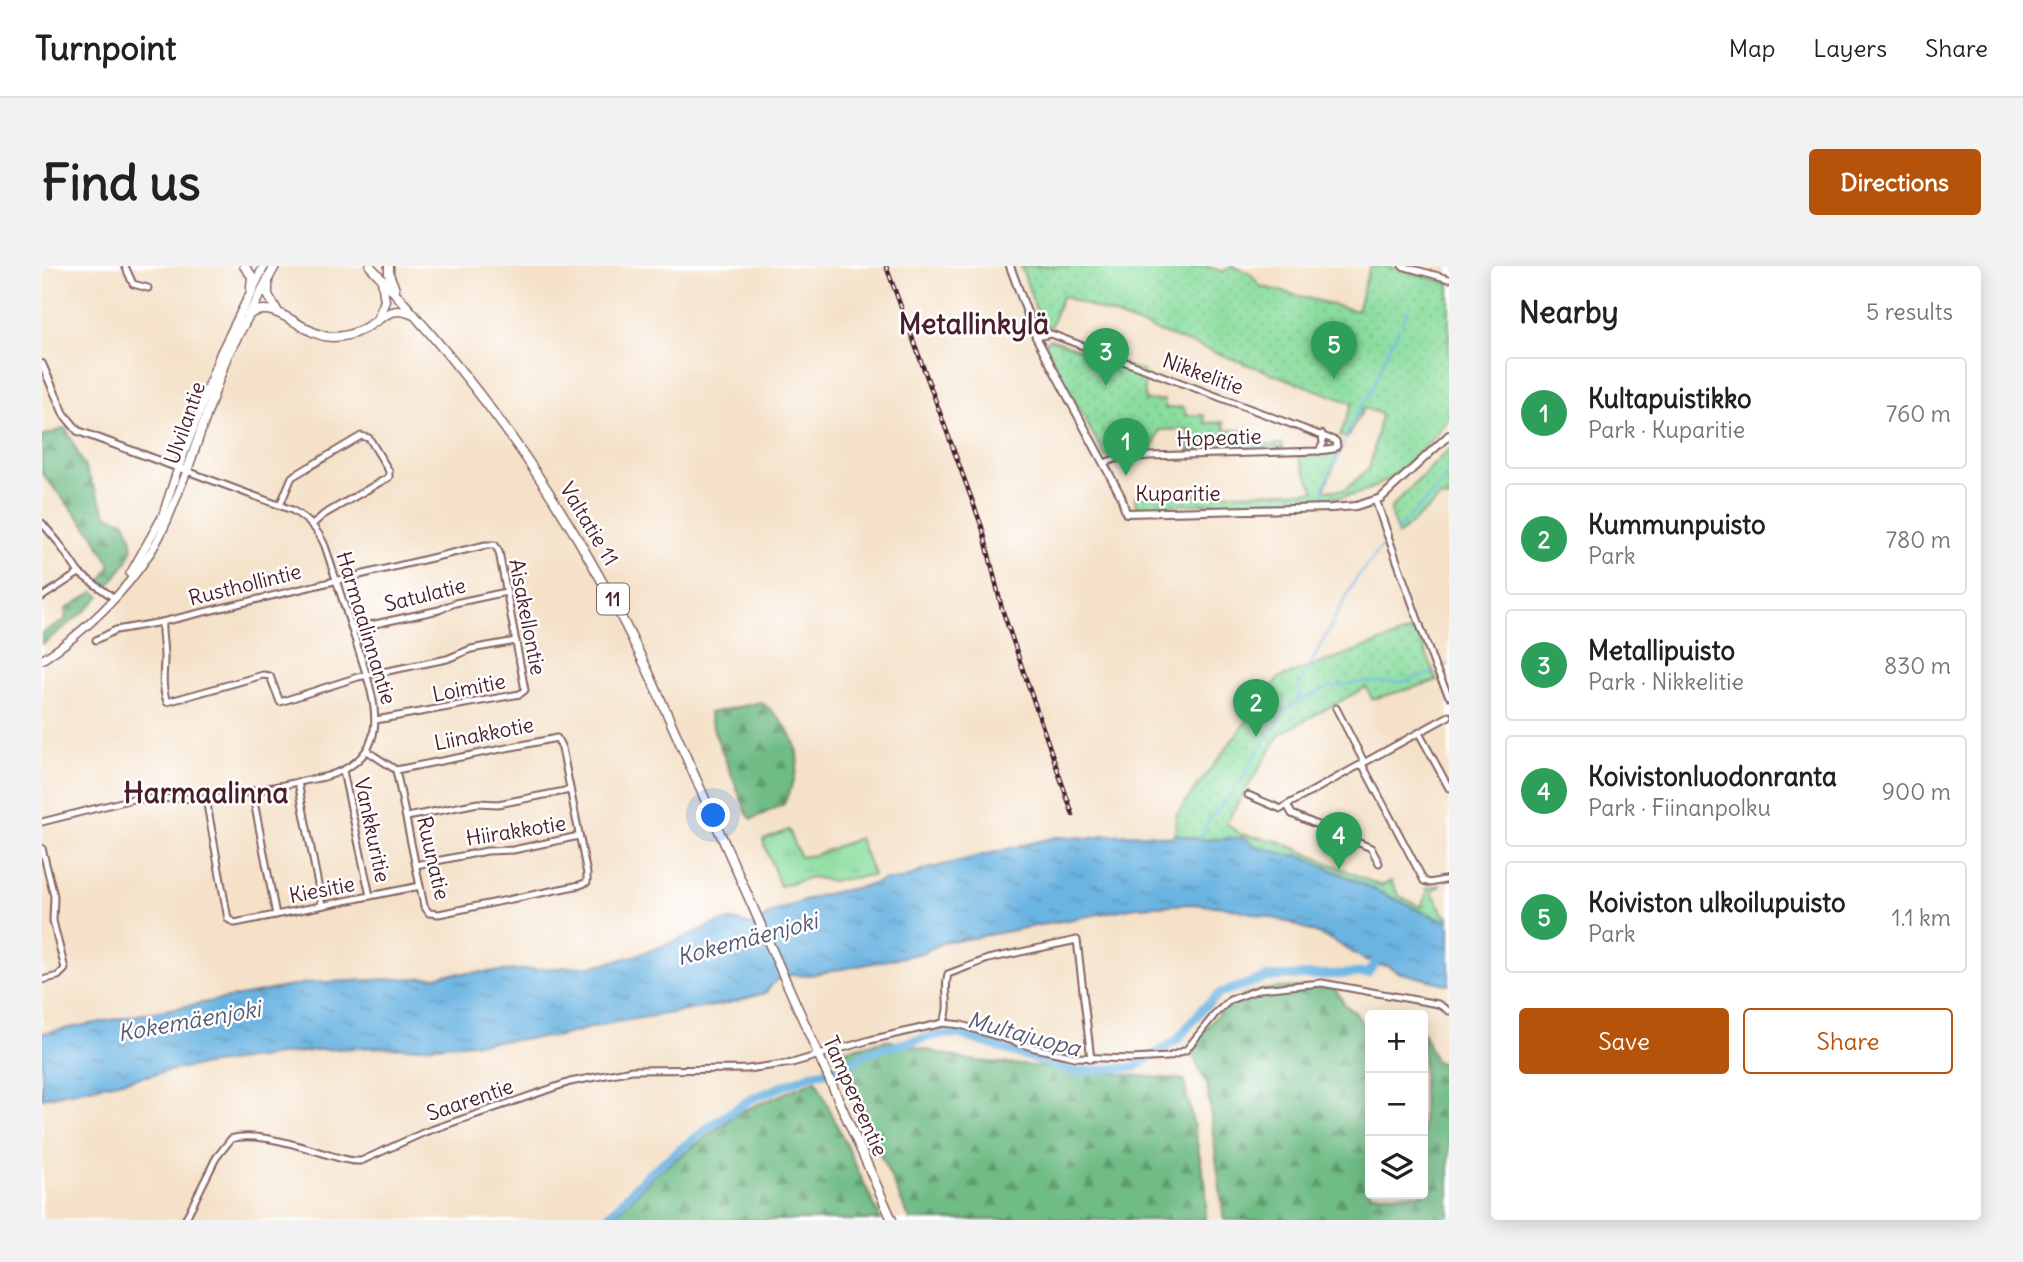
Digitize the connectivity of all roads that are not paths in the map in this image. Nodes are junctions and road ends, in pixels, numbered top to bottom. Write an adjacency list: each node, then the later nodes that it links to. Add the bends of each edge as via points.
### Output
1 (125, 266): 12 (street, via 133,284)
2 (244, 266): 13 (main road, via 252,276)
3 (264, 266): 13 (main road, Ulvilantie)
4 (275, 266): 9 (main road, Ulvilantie)
5 (370, 266): 10 (main road, Valtatie 11 / 11)
6 (388, 266): 14 (main road)
7 (1010, 266): 19 (street, Kuparitie)
8 (1402, 266): 11 (street)
9 (268, 278): 15 (main road, via 268,295); 16 (main road, Ulvilantie)
10 (381, 278): 14 (main road, Valtatie 11 / 11); 18 (main road, via 385,301)
11 (1449, 278)
12 (148, 288)
13 (251, 288): 25 (main road, Ulvilantie, via 221,353)
14 (400, 298): 17 (main road, Valtatie 11 / 11)
15 (278, 312): 16 (main road, via 265,309); 18 (main road, via 309,331 333,337 358,332)
16 (248, 315): 25 (main road, Ulvilantie)
17 (417, 317): 18 (main road, via 401,310); 72 (main road, Valtatie 11 / 11, via 511,434 592,560 648,671)
18 (378, 318)
19 (1036, 337): 21 (street, Nikkelitie, via 1051,334); 24 (street, Kuparitie)
20 (42, 364): 25 (street, via 64,414 78,431)
21 (1322, 434): 23 (street); 23 (street, via 1337,446)
22 (1449, 435): 26 (street)
23 (1319, 451): 24 (street, Hopeatie, via 1149,456)
24 (1104, 463): 26 (street, Kuparitie, via 1126,513 1331,508)
25 (183, 470): 27 (street); 35 (main road, Ulvilantie, via 152,550)
26 (1376, 501): 30 (street)
27 (280, 505): 29 (street); 29 (street, via 288,483 298,473 362,436 369,438 389,471 388,477)
28 (42, 523): 31 (street)
29 (312, 524): 32 (street, Harmaalinnantie, via 321,536)
30 (1388, 536): 43 (street)
31 (79, 573): 34 (street); 35 (street)
32 (336, 580): 33 (street, Aisakellontie, via 491,544 499,552); 36 (street, Rusthollintie); 37 (street, Harmaalinnantie)
33 (506, 592): 37 (street, Satulatie); 39 (street, Aisakellontie)
34 (42, 597)
35 (114, 598): 40 (main road, Ulvilantie)
36 (162, 622): 38 (street, Rusthollintie, via 116,630); 41 (street, via 162,689 167,702 263,675 270,676 280,702)
37 (352, 629): 41 (street, Harmaalinnantie)
38 (96, 640)
39 (516, 641): 41 (street); 42 (street, Aisakellontie)
40 (42, 660)
41 (366, 675): 46 (street, Harmaalinnantie)
42 (525, 690): 46 (street, Loimitie)
43 (1449, 696)
44 (1336, 708): 49 (street)
45 (1449, 716): 47 (street)
46 (376, 720): 48 (street, Harmaalinnantie)
47 (1419, 733): 49 (street); 53 (street)
48 (367, 751): 50 (street); 51 (street)
49 (1363, 763): 58 (street); 65 (street, via 1424,881)
50 (396, 769): 54 (street, Liinakkotie, via 557,737); 59 (street, Ruunatie)
51 (343, 771): 52 (street); 68 (street, Vankkuritie)
52 (298, 782): 55 (street); 69 (street)
53 (1449, 788)
54 (570, 790): 59 (street); 61 (street, Liinakkotie)
55 (252, 791): 57 (street); 70 (street)
56 (1248, 795): 58 (street, via 1280,809)
57 (206, 799): 60 (street, via 145,797); 70 (street, Kiesitie, via 228,919)
58 (1287, 805): 63 (street, via 1292,814 1371,848)
59 (407, 817): 64 (street, Ruunatie)
60 (42, 822)
61 (579, 836): 64 (street, Hiirakkotie); 66 (street, Liinakkotie)
62 (42, 848): 71 (street, via 64,965 64,972)
63 (1379, 863)
64 (416, 865): 67 (street, Ruunatie)
65 (1449, 879)
66 (587, 882): 67 (street, Ruunatie, via 433,914 424,906)
67 (420, 886): 68 (street, Kiesitie)
68 (370, 896): 69 (street, Kiesitie)
69 (323, 905): 70 (street, Kiesitie)
70 (276, 915)
71 (42, 979)
72 (787, 986): 75 (main road, Tampereentie / 11)
73 (1449, 1011): 76 (street, via 1438,1004 1322,983 1287,985 1230,1000 1178,1054)
74 (943, 1023): 75 (street); 76 (street); 76 (street, via 948,974 988,959 1077,940)
75 (818, 1056): 77 (street, Saarentie, via 747,1069 632,1070 570,1082 355,1161 238,1137 216,1158); 78 (main road, Tampereentie / 11)
76 (1091, 1059)
77 (185, 1220)
78 (892, 1220)

